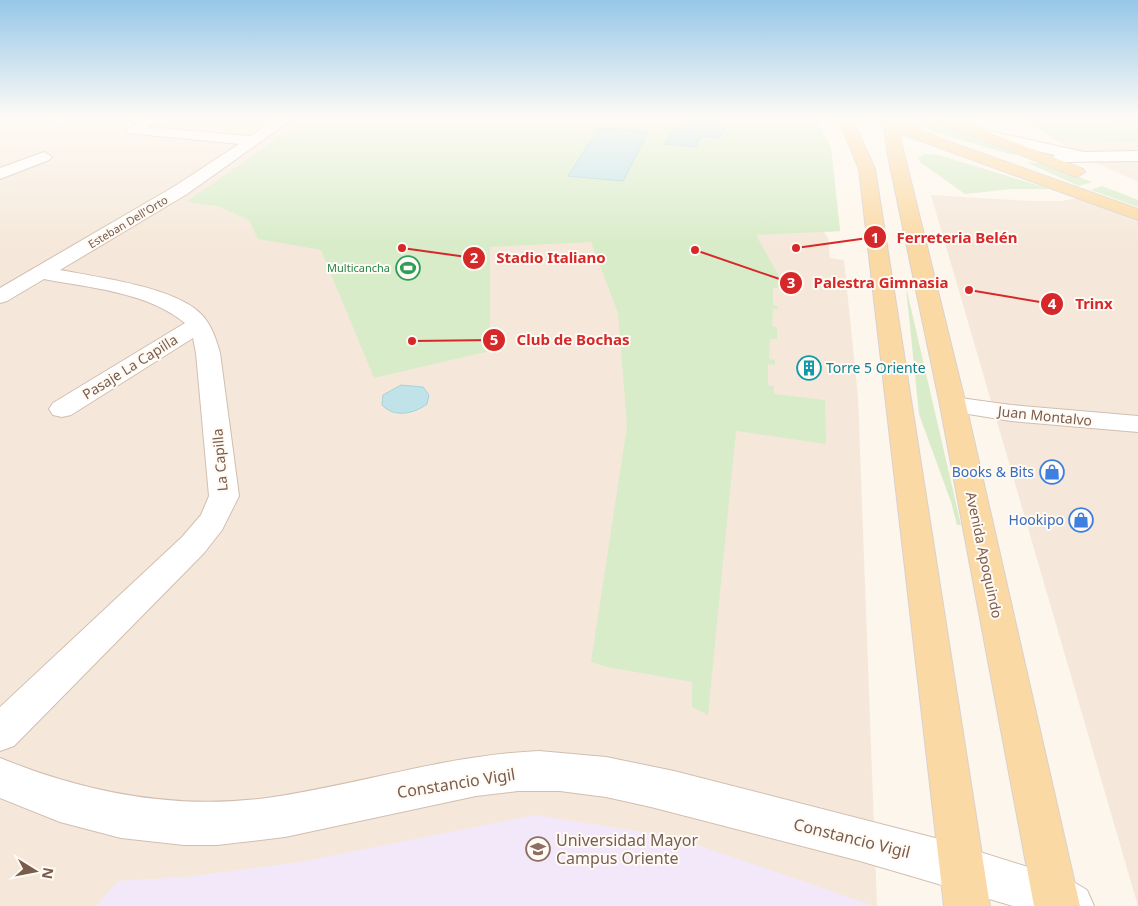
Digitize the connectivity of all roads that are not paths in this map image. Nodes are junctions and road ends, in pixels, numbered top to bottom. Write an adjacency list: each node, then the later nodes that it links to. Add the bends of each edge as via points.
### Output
1 (36, 160): 7 (street)
2 (224, 160): 10 (street, Esteban Dell'Orto)
3 (863, 160): 18 (main road, via 867,169)
4 (897, 160): 13 (main road, Avenida Apoquindo)
5 (986, 160): 9 (main road)
6 (1046, 160): 8 (main road)
7 (0, 174)
8 (1089, 177)
9 (1138, 215)
10 (43, 273): 11 (street, Esteban Dell'Orto); 12 (street, La Capilla, via 161,299 184,309)
11 (0, 297)
12 (198, 325): 14 (street, Pasaje La Capilla); 16 (street, La Capilla, via 208,353 225,482 220,510 193,545)
13 (953, 405): 15 (street, Juan Montalvo); 19 (main road, Avenida Apoquindo)
14 (62, 409)
15 (1138, 424)
16 (0, 733)
17 (0, 778): 18 (street, Constancio Vigil, via 74,806 116,817 178,825 250,821 458,779 560,771 616,778)
18 (965, 886): 19 (street, Constancio Vigil)
19 (1061, 903)

